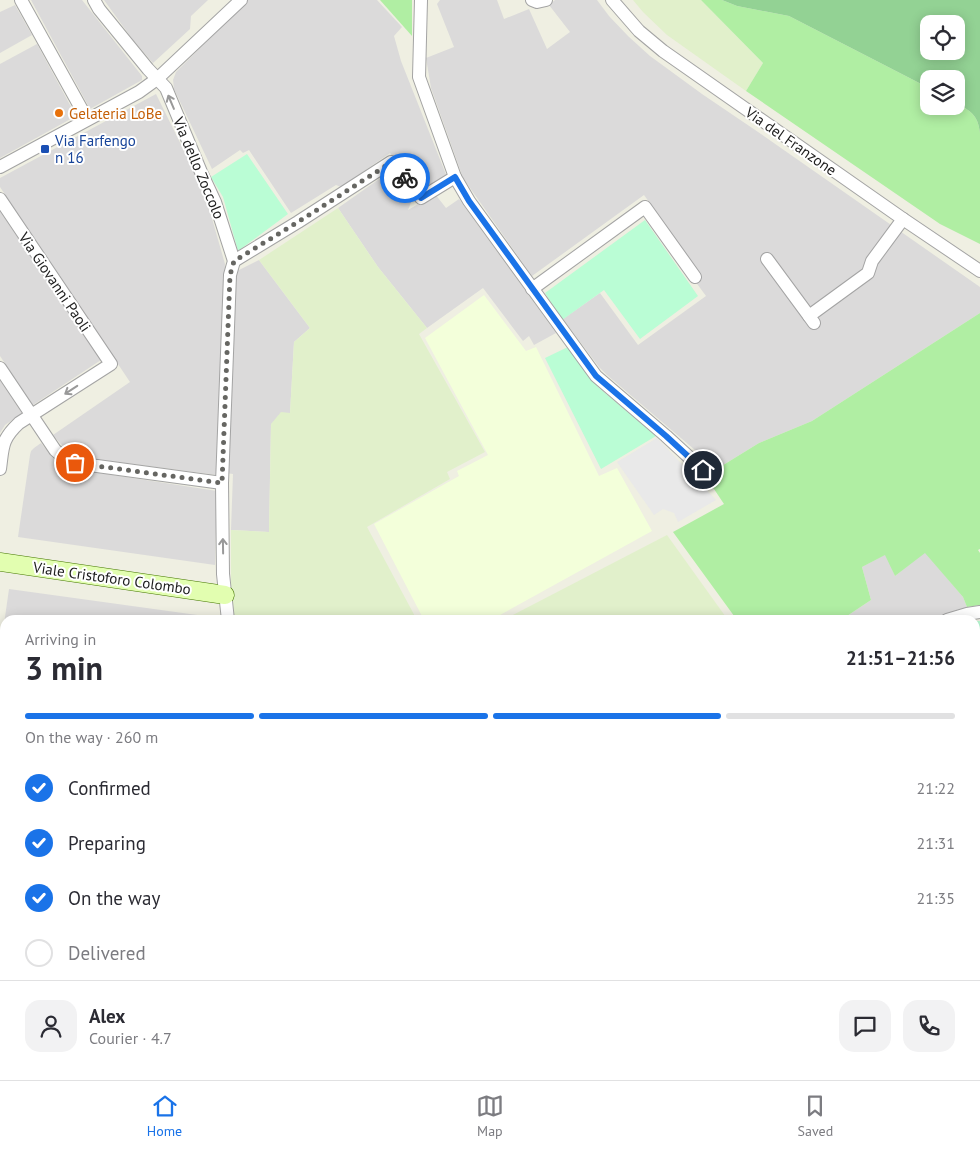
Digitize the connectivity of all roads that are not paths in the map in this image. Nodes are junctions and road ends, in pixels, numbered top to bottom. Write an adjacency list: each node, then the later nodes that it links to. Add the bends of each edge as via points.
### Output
1 (21, 0): 9 (street)
2 (94, 0): 8 (street, Via dello Zoccolo)
3 (241, 0): 8 (street)
4 (421, 0): 11 (street, via 419,77)
5 (532, 0): 6 (street)
6 (546, 0)
7 (612, 0): 13 (street, Via del Franzone, via 663,52)
8 (157, 79): 9 (street); 15 (street, Via dello Zoccolo, one-way to 8, via 216,202 166,88)
9 (87, 120): 10 (street)
10 (0, 167)
11 (455, 177): 15 (street, via 421,198 392,162); 18 (street)
12 (0, 199): 20 (street, Via Giovanni Paoli, one-way to 20, via 111,364)
13 (903, 219): 14 (street, via 872,261 868,273 812,319); 16 (street, Via del Franzone)
14 (767, 259)
15 (234, 261): 23 (street, Via dello Zoccolo, via 230,275)
16 (980, 271)
17 (695, 277): 18 (street, via 645,207)
18 (532, 289): 22 (street, via 596,376)
19 (0, 368): 20 (street)
20 (32, 416): 21 (street, via 10,431 4,441); 23 (street, via 55,450 75,463)
21 (0, 469)
22 (703, 470)
23 (222, 483): 25 (street, Via dello Zoccolo, one-way to 23)
24 (0, 562): 25 (street, Viale Cristoforo Colombo)
25 (225, 594): 27 (street, Via dello Zoccolo)
26 (980, 612): 28 (street)
27 (227, 615)
28 (964, 615)

